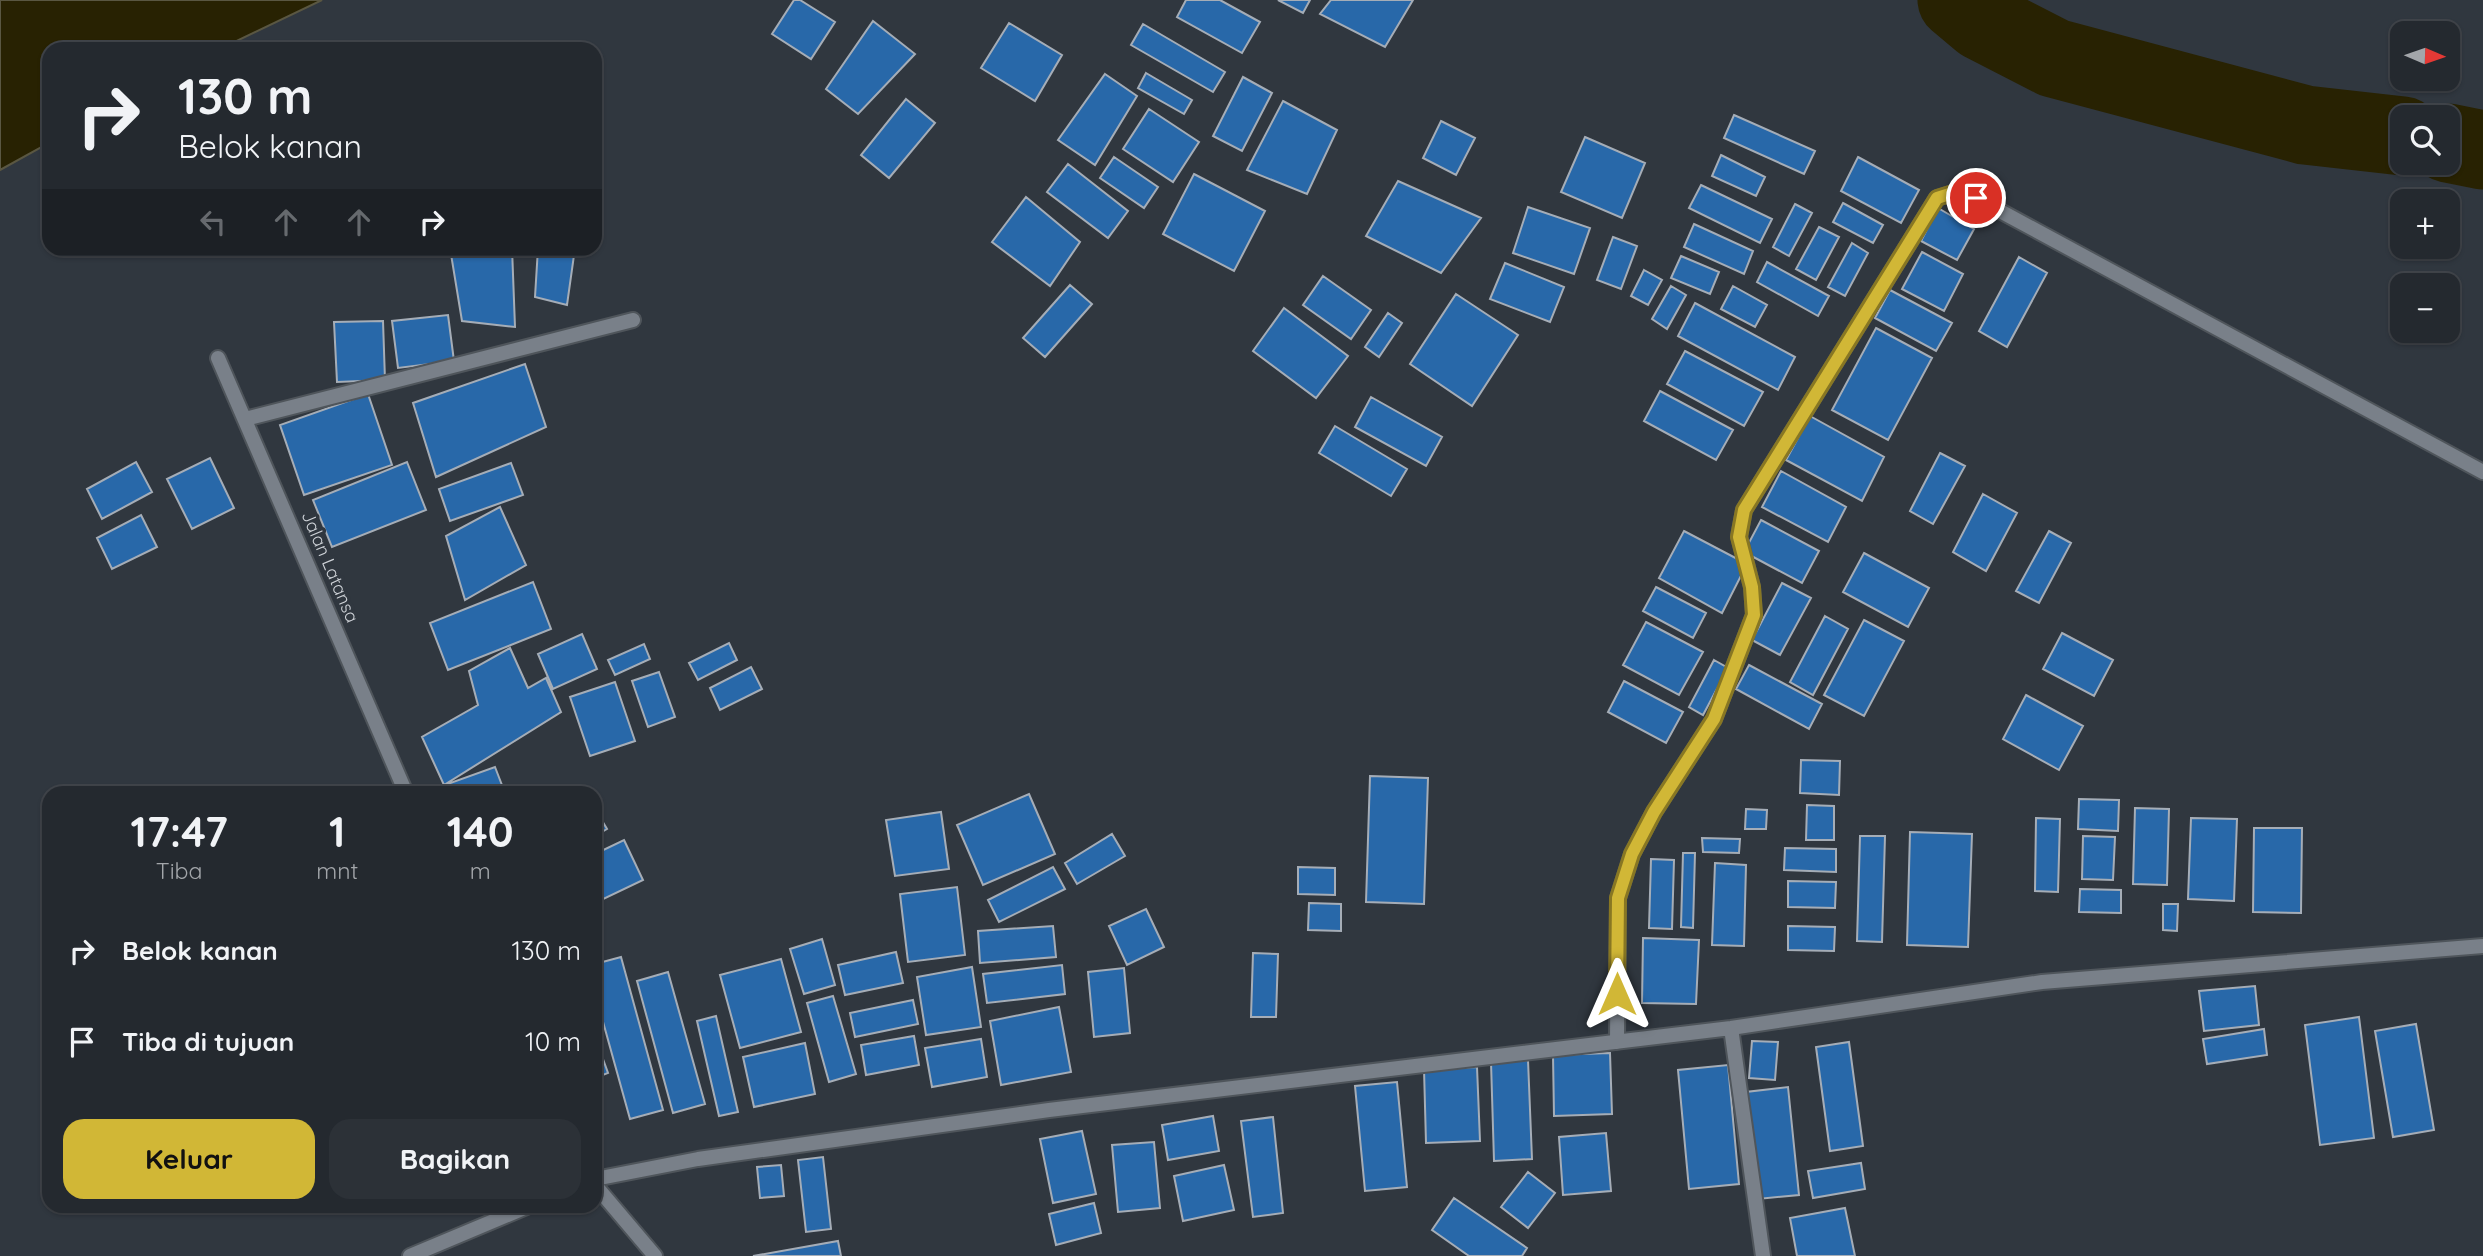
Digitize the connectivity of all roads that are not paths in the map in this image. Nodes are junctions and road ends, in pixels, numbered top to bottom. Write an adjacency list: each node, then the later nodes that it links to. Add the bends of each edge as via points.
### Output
1 (633, 320): 3 (street)
2 (218, 358): 3 (street, Jalan Latansa)
3 (245, 419): 5 (street, Jalan Latansa)
4 (2483, 472): 8 (street, via 1976,198 1959,191 1937,198 1744,510 1739,537 1754,615 1714,719 1632,854 1618,898)
5 (403, 786)
6 (2483, 946): 7 (street, via 2042,982)
7 (1731, 1028): 8 (street); 14 (street)
8 (1617, 1042): 9 (street, via 1049,1110 698,1159)
9 (602, 1178)
10 (602, 1193): 13 (street)
11 (512, 1213): 12 (street)
12 (410, 1256)
13 (655, 1256)
14 (1763, 1256)

